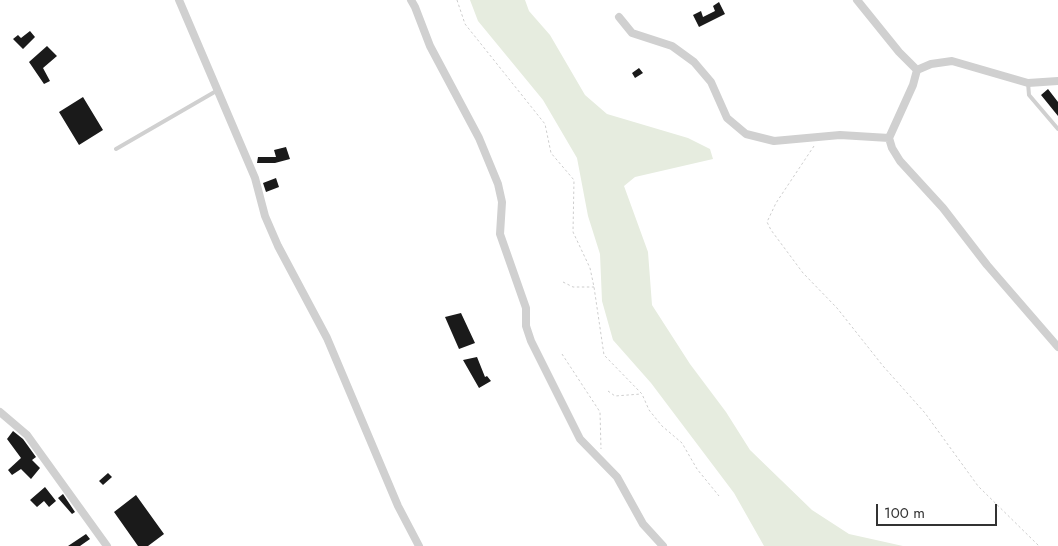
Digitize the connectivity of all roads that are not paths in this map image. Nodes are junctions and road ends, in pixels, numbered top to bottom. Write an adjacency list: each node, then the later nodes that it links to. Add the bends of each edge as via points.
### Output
1 (179, 0): 8 (street)
2 (410, 0): 16 (street, via 416,7 430,46 479,138 498,184 502,202 500,234 526,308 526,326 531,340 580,439 616,477 643,524)
3 (858, 0): 5 (street)
4 (619, 17): 10 (street, via 632,33 672,46 700,68 711,82 727,118 746,134 774,141 857,135)
5 (917, 70): 7 (street, via 952,61); 10 (street)
6 (1058, 81): 7 (street)
7 (1028, 83): 9 (lane, via 1029,95)
8 (218, 90): 11 (lane); 15 (street, via 255,178 265,216 278,246 327,338 398,506)
9 (1058, 129)
10 (889, 138): 12 (street, via 900,161)
11 (116, 148)
12 (1058, 347)
13 (0, 412): 14 (street, via 27,435)
14 (107, 546)
15 (419, 546)
16 (663, 546)

